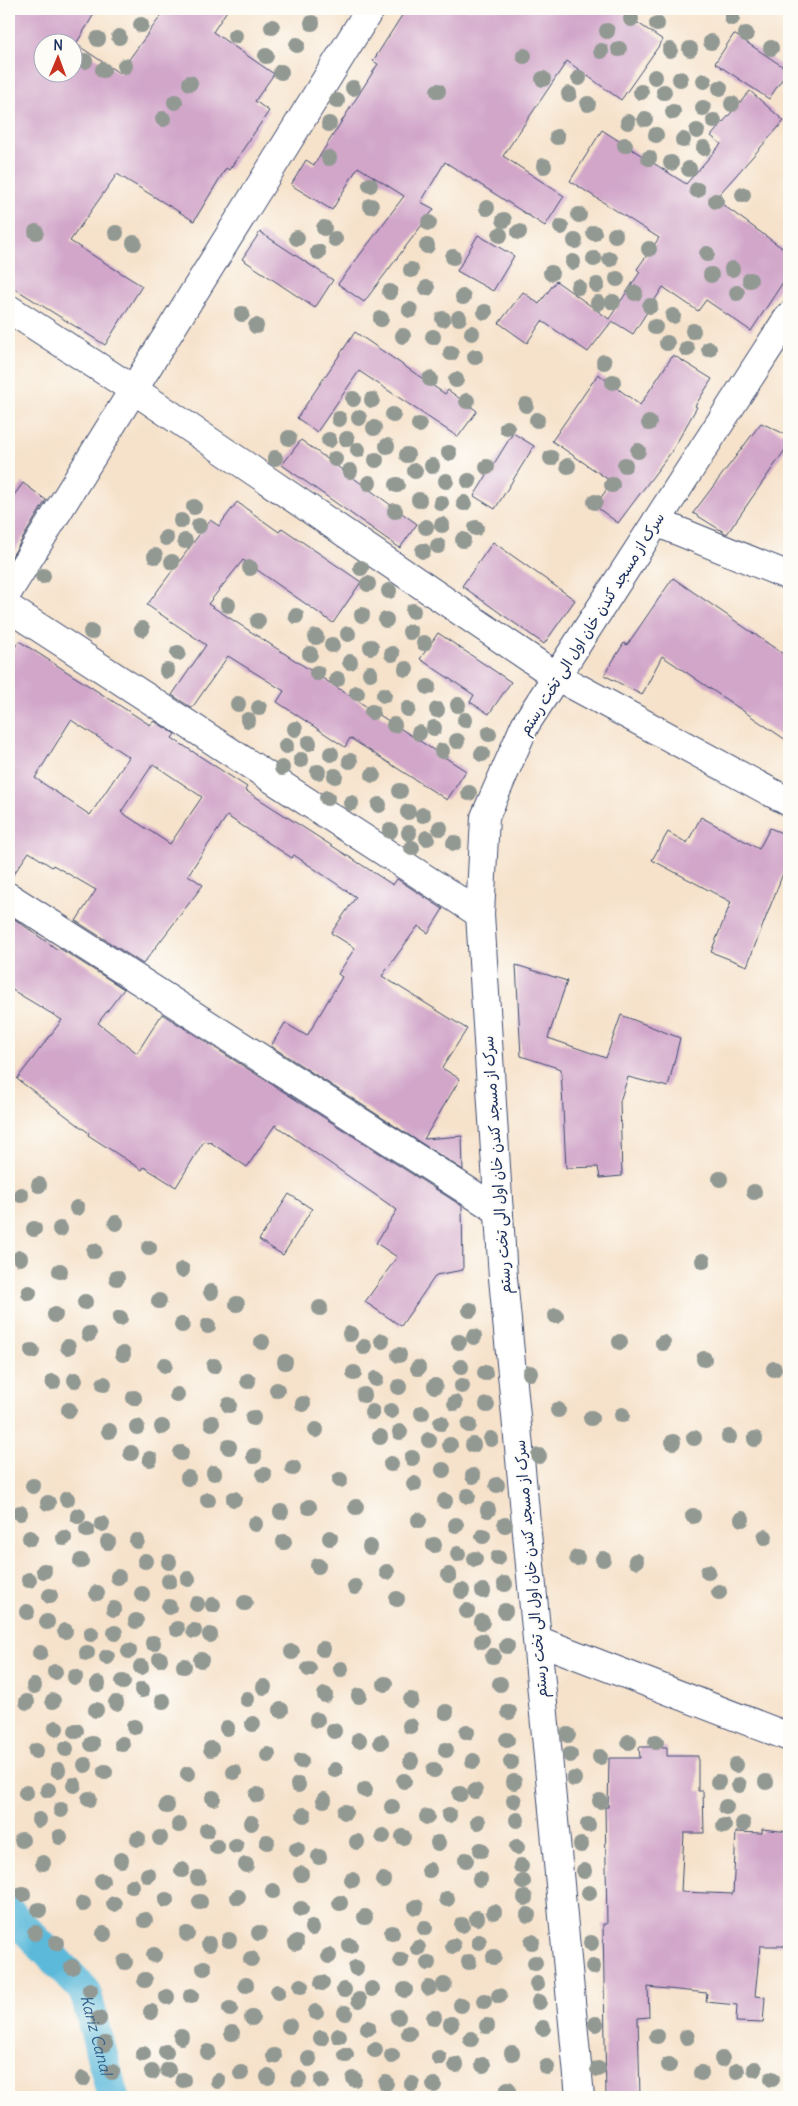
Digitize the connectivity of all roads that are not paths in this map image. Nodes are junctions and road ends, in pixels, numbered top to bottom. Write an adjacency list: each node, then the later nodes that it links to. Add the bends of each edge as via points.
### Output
1 (370, 9): 4 (street)
2 (9, 309): 4 (street)
3 (789, 316): 5 (street, سرک از مسجد کندن خان اول الی تخت رستم)
4 (134, 390): 7 (street); 9 (street)
5 (656, 522): 6 (street); 9 (street, سرک از مسجد کندن خان اول الی تخت رستم)
6 (789, 576)
7 (9, 590)
8 (9, 608): 12 (street)
9 (556, 676): 10 (street); 12 (street, سرک از مسجد کندن خان اول الی تخت رستم, via 525,725 485,817)
10 (789, 802)
11 (9, 897): 13 (street)
12 (480, 914): 13 (street, سرک از مسجد کندن خان اول الی تخت رستم)
13 (499, 1211): 14 (street, سرک از مسجد کندن خان اول الی تخت رستم)
14 (537, 1640): 15 (street); 16 (street, سرک از مسجد کندن خان اول الی تخت رستم)
15 (789, 1737)
16 (580, 2097)

